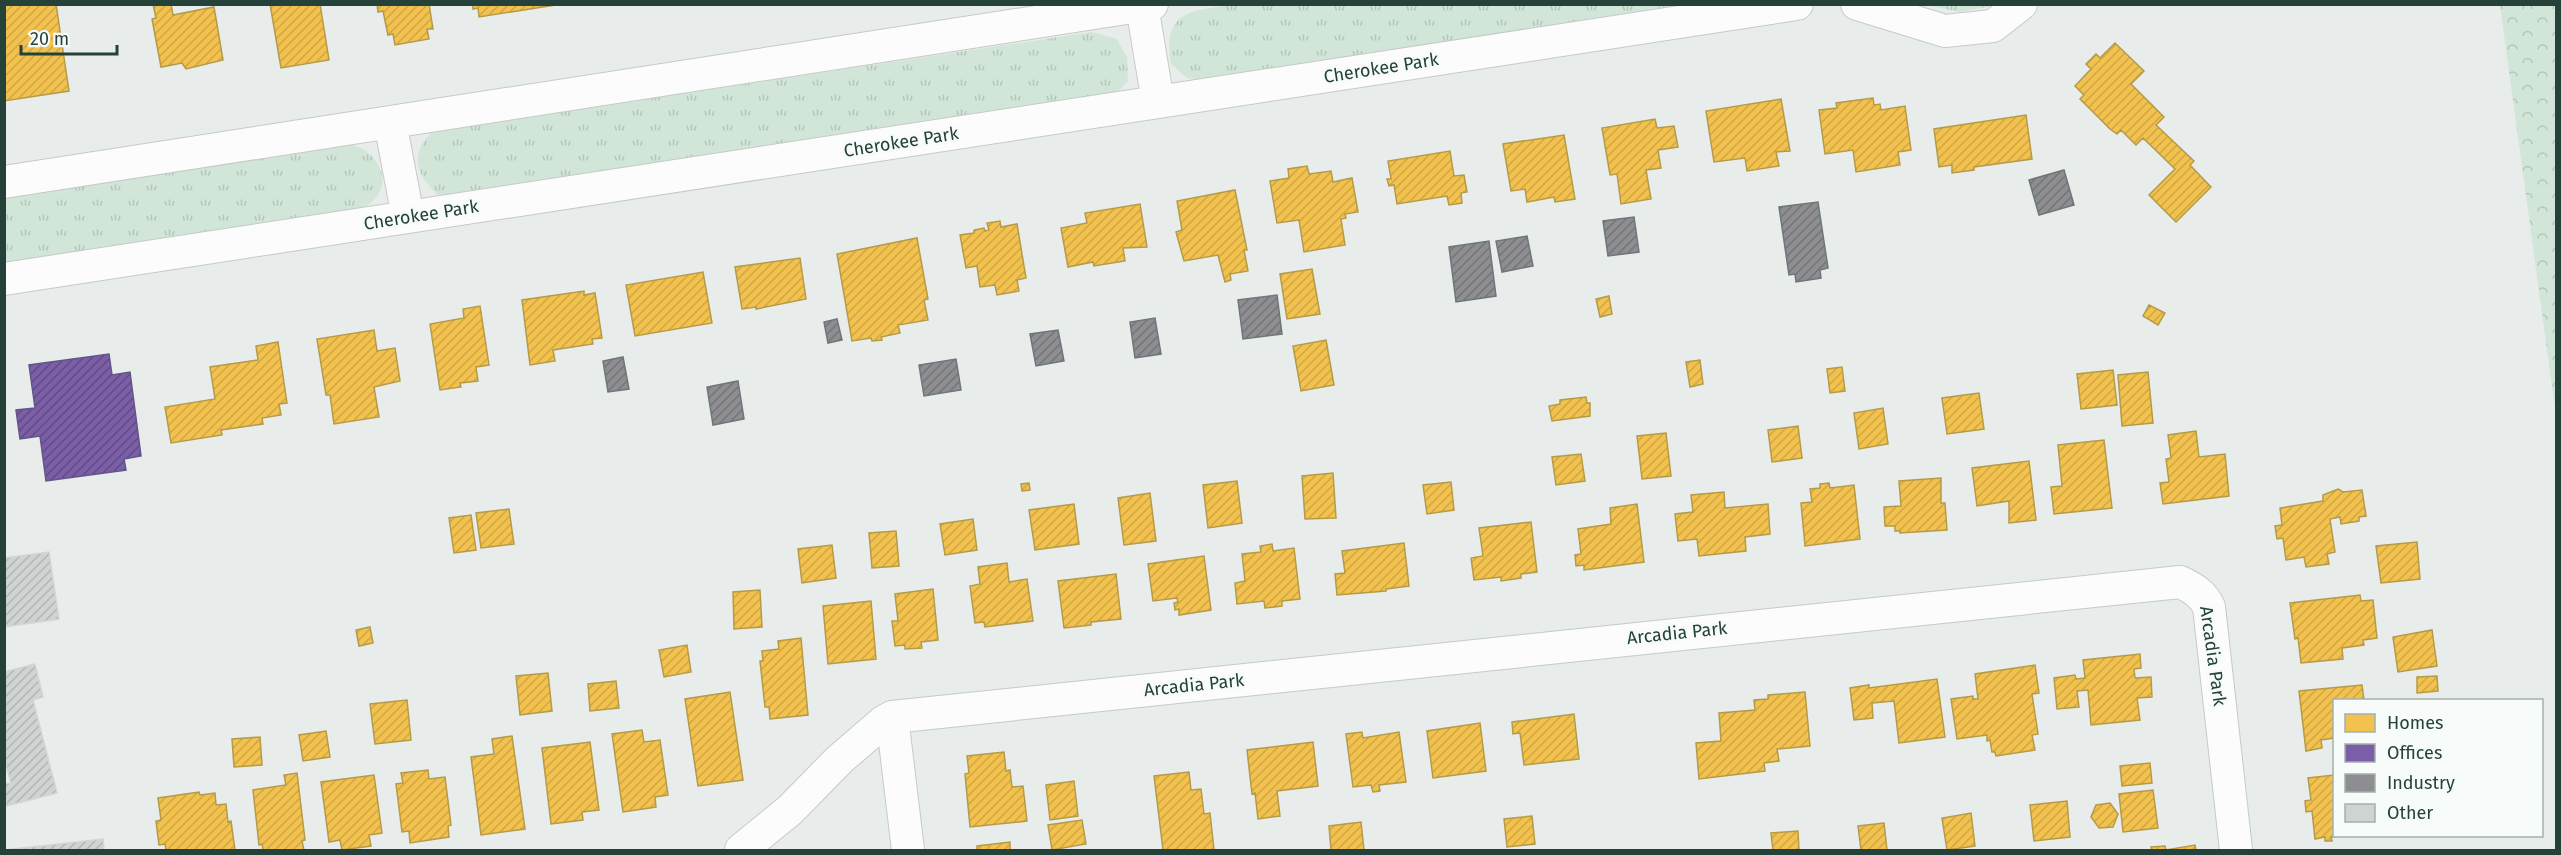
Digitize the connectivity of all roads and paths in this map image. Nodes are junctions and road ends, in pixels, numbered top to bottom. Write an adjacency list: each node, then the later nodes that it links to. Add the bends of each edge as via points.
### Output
1 (1797, 4): 5 (street, Cherokee Park)
2 (1857, 4): 3 (street, via 1945,31 1993,26)
3 (2021, 4)
4 (1147, 5): 5 (street); 6 (street)
5 (1158, 102): 8 (street, Cherokee Park)
6 (390, 122): 7 (street); 8 (street)
7 (4, 182)
8 (408, 217): 9 (street, Cherokee Park)
9 (4, 279)
10 (892, 717): 11 (street); 12 (street); 13 (street, Arcadia Park, via 2180,582 2205,598 2209,607)
11 (741, 850)
12 (908, 850)
13 (2236, 850)

